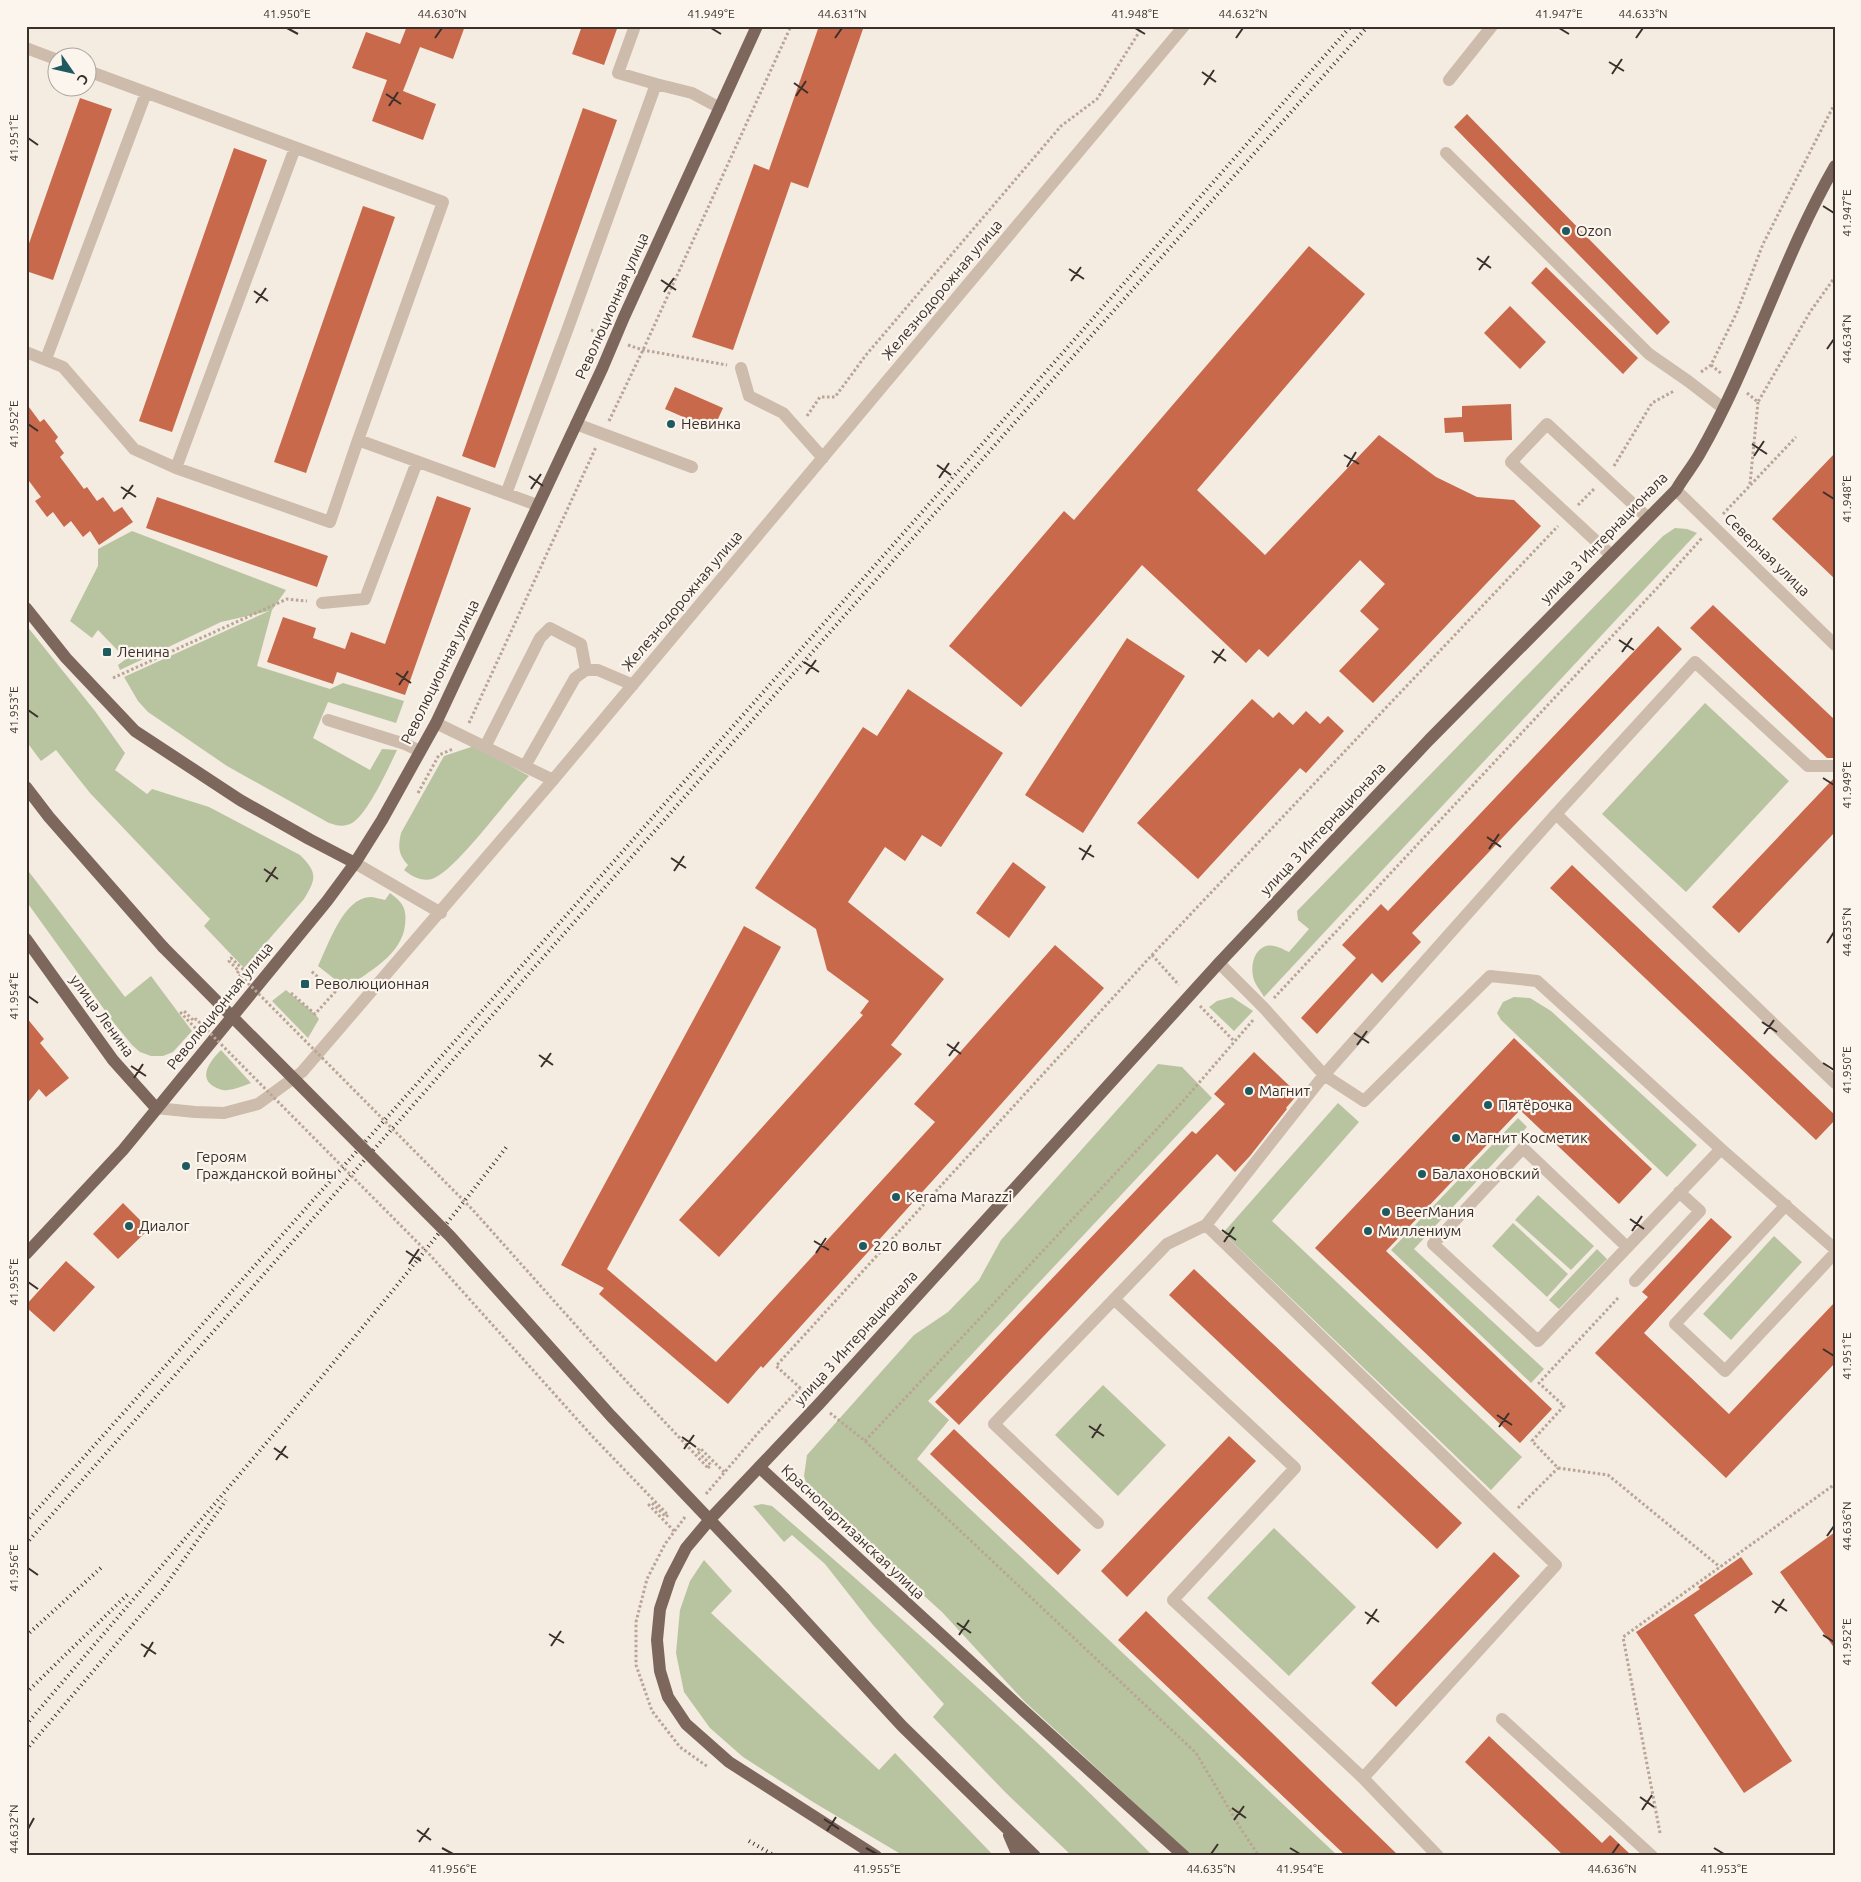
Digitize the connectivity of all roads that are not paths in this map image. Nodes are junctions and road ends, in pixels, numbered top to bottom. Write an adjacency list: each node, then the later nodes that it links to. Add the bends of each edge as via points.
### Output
1 (635, 26): 9 (street, via 618,73)
2 (757, 26): 11 (main road, Революционная улица)
3 (1184, 26): 21 (street, Железнодорожная улица)
4 (1492, 26): 8 (street)
5 (26, 48): 6 (street)
6 (48, 56)
7 (98, 75): 10 (street)
8 (1449, 80)
9 (656, 84): 11 (street, via 692,93); 26 (street)
10 (146, 93): 12 (street); 16 (street)
11 (720, 108): 19 (main road, Революционная улица)
12 (295, 148): 20 (street, via 443,202); 24 (street)
13 (1446, 153): 18 (street, via 1649,354)
14 (1835, 166): 18 (main road, улица 3 Интернационала, via 1790,257)
15 (26, 352): 16 (street)
16 (46, 359): 24 (street, via 63,367 134,449)
17 (741, 368): 21 (street, via 749,396 783,413)
18 (1723, 408): 25 (main road, улица 3 Интернационала, via 1699,456)
19 (576, 424): 23 (street); 27 (main road, Революционная улица)
20 (358, 440): 22 (street); 24 (street, via 330,522)
21 (823, 458): 34 (street, Железнодорожная улица)
22 (418, 462): 26 (street); 30 (street, via 365,600)
23 (692, 467)
24 (176, 468)
25 (1676, 490): 28 (main road, улица 3 Интернационала); 32 (street, Северная улица)
26 (506, 494): 27 (street)
27 (537, 505): 36 (main road, Революционная улица)
28 (1648, 518): 29 (main road, улица 3 Интернационала); 29 (street, via 1547,424 1511,462)
29 (1611, 555): 47 (main road, улица 3 Интернационала, via 1429,740)
30 (322, 603)
31 (26, 608): 44 (main road, via 66,658 135,731 240,800)
32 (1835, 645)
33 (586, 670): 34 (street, via 598,670); 37 (street, via 581,644 550,628 540,638); 39 (street, via 575,678)
34 (633, 685): 41 (street, Железнодорожная улица)
35 (328, 720): 38 (street)
36 (436, 723): 37 (street); 38 (main road, Революционная улица)
37 (485, 747): 39 (street)
38 (420, 751): 44 (main road, Революционная улица)
39 (525, 766): 41 (street)
40 (1835, 766): 43 (street, via 1808,766 1695,662)
41 (553, 780): 45 (street, Железнодорожная улица)
42 (26, 787): 65 (main road, bridge, via 163,947 450,1236 611,1416 902,1726)
43 (1556, 814): 48 (street); 49 (street)
44 (355, 863): 45 (street); 50 (main road, Революционная улица)
45 (441, 913): 50 (street, Железнодорожная улица, via 302,1072 258,1104 224,1113)
46 (26, 939): 50 (main road, улица Ленина, via 113,1060)
47 (1219, 963): 48 (street); 61 (main road, улица 3 Интернационала)
48 (1324, 1075): 51 (street, via 1364,1101 1490,976 1537,981); 54 (street)
49 (1835, 1083)
50 (156, 1108): 57 (main road, Революционная улица, via 123,1150)
51 (1721, 1149): 52 (street); 53 (street)
52 (1679, 1192): 55 (street); 59 (street, via 1700,1211)
53 (1786, 1205): 56 (street); 58 (street, via 1676,1324 1725,1371)
54 (1206, 1225): 60 (street, via 1167,1244); 64 (street, via 1556,1565)
55 (1628, 1247): 55 (street, via 1523,1148 1433,1244 1538,1341)
56 (1835, 1249)
57 (26, 1254)
58 (1835, 1254)
59 (1635, 1281)
60 (1114, 1299): 62 (street, via 994,1424); 64 (street, via 1294,1468 1173,1600)
61 (760, 1467): 66 (main road, Краснопартизанская улица, via 686,1548 670,1578 660,1609 660,1671 668,1697 686,1724 729,1762); 69 (main road, Краснопартизанская улица)
62 (1098, 1523)
63 (1502, 1719): 71 (street)
64 (1363, 1778): 70 (street)
65 (1006, 1828): 67 (main road); 68 (main road)
66 (876, 1856)
67 (1018, 1856)
68 (1035, 1856)
69 (1184, 1856)
70 (1438, 1856)
71 (1652, 1856)

